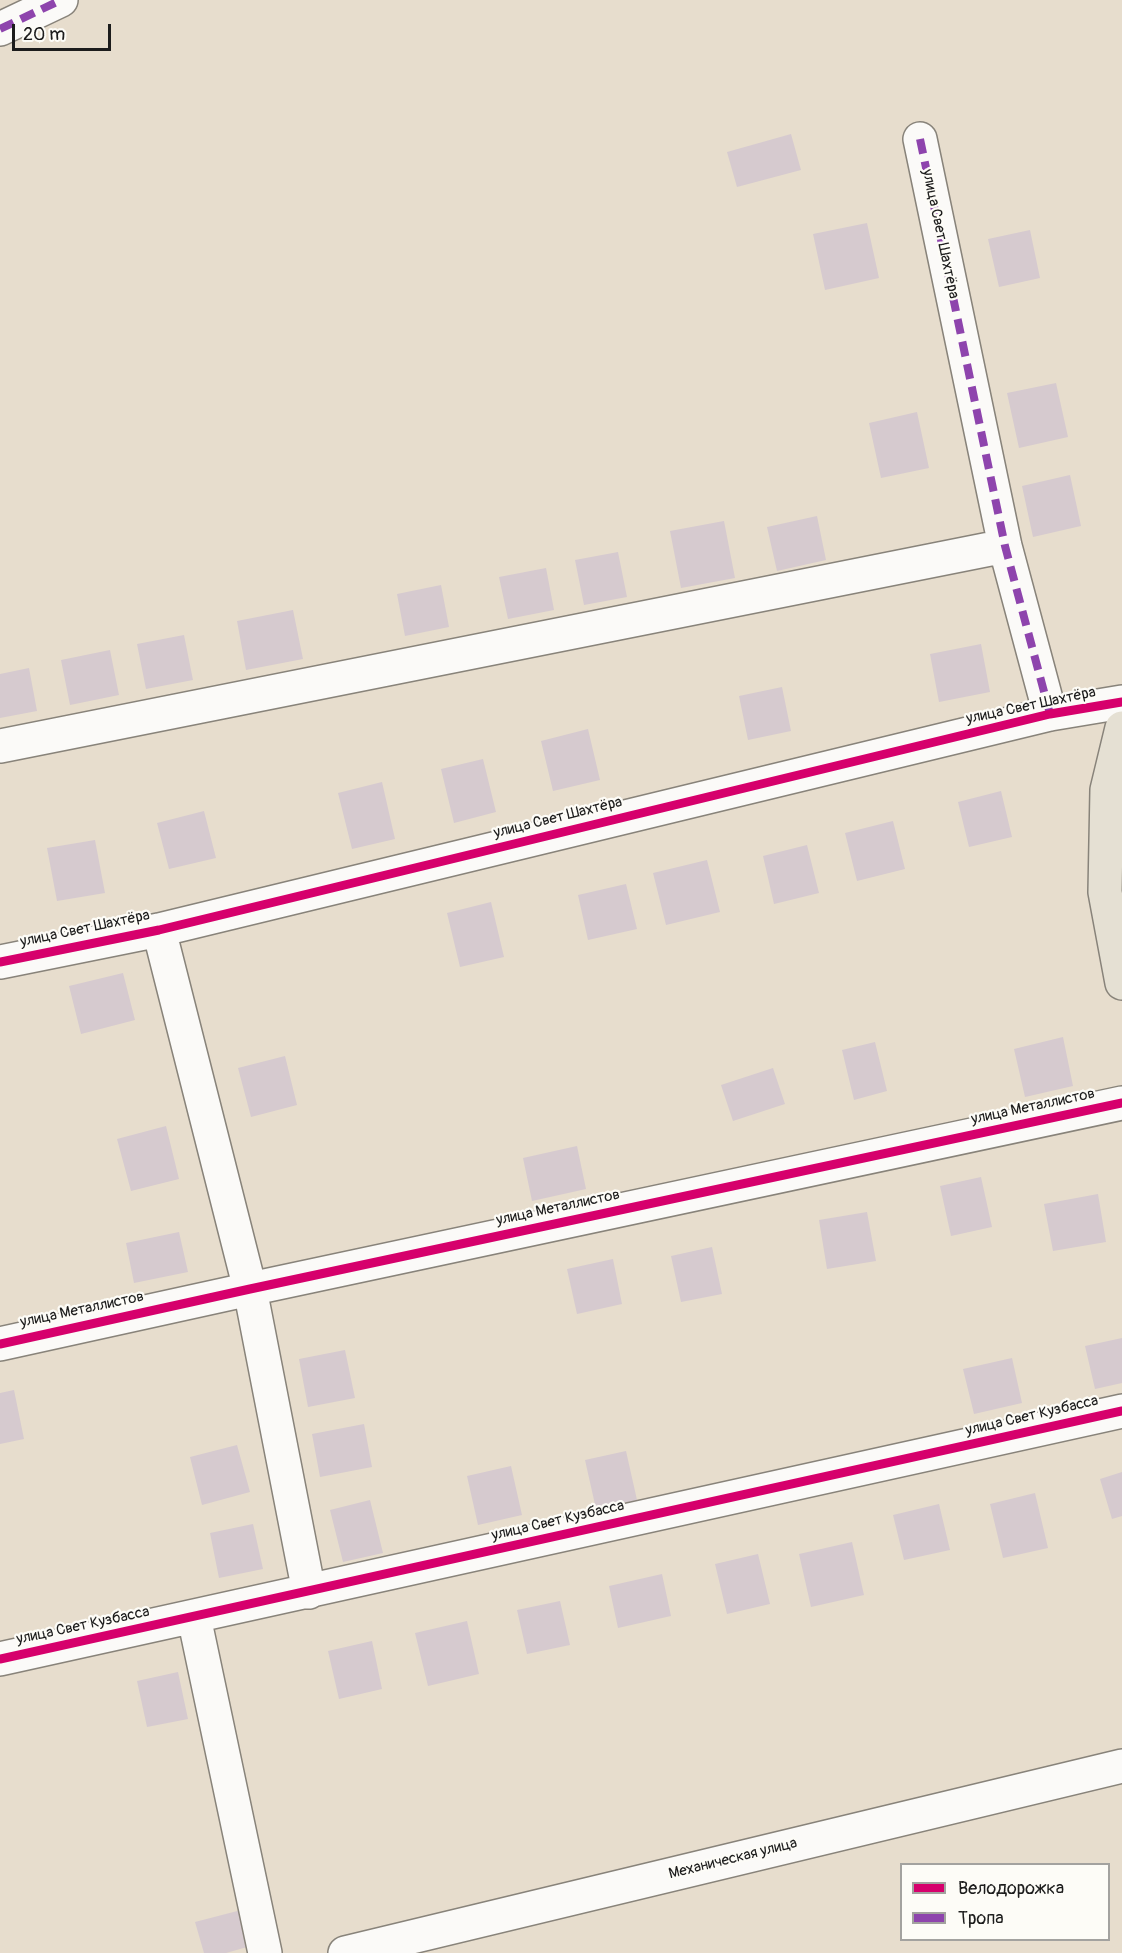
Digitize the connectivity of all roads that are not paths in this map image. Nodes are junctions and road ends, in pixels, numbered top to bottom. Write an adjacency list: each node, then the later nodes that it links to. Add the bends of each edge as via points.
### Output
1 (61, 0): 2 (street)
2 (0, 29)
3 (920, 139): 4 (street, улица Свет Шахтёра)
4 (1005, 546): 6 (street, улица Свет Шахтёра); 8 (street)
5 (1122, 702): 6 (street, улица Свет Шахтёра)
6 (1050, 714): 9 (street, улица Свет Шахтёра)
7 (1122, 728): 11 (main road, via 1107,790 1105,891)
8 (0, 746)
9 (159, 930): 10 (street, улица Свет Шахтёра); 13 (street)
10 (0, 962)
11 (1122, 983)
12 (1122, 1103): 13 (street, улица Металлистов)
13 (250, 1289): 14 (street, улица Металлистов); 16 (street)
14 (0, 1344)
15 (1122, 1412): 16 (street, улица Свет Кузбасса)
16 (309, 1592): 17 (street, улица Свет Кузбасса)
17 (194, 1617): 18 (street, улица Свет Кузбасса); 20 (street)
18 (0, 1659)
19 (1122, 1766): 21 (street, Механическая улица)
20 (265, 1953)
21 (345, 1953)

